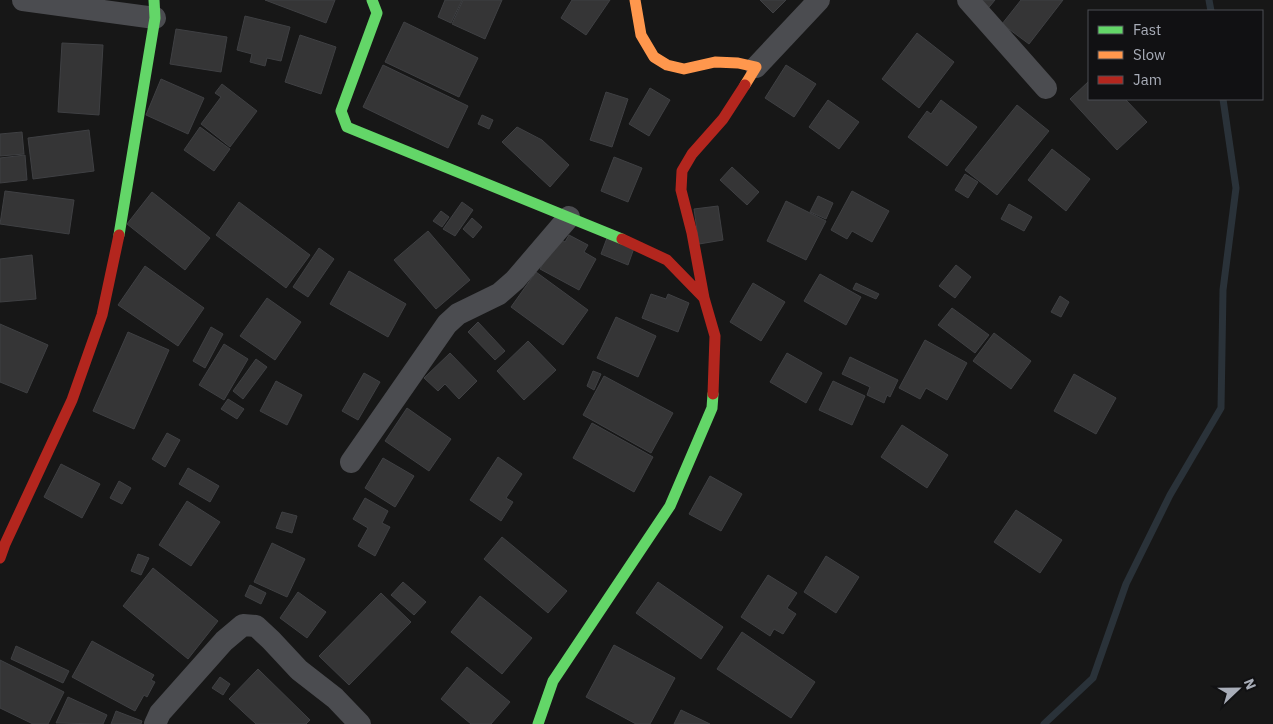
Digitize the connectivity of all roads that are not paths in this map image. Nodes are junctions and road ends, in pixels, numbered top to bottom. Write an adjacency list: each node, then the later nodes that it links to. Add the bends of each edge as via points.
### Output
1 (22, 0): 6 (street)
2 (372, 0): 9 (street, via 377,13 341,111 347,127)
3 (635, 0): 7 (street, via 641,35 654,57 667,65 684,69 722,62)
4 (819, 0): 7 (street)
5 (968, 0): 8 (street)
6 (155, 9): 12 (street, via 123,216 102,315 72,400)
7 (756, 67): 10 (street, via 723,119 692,154 682,171 681,190)
8 (1046, 88)
9 (569, 217): 10 (street, via 667,260); 11 (street, via 515,280 499,294 458,314 447,324)
10 (704, 298): 15 (street, via 715,336 712,408 670,506 553,681)
11 (351, 462)
12 (0, 558)
13 (154, 724): 14 (street, via 160,713 224,641 243,625 256,626 299,670 335,698)
14 (360, 724)
15 (538, 724)

